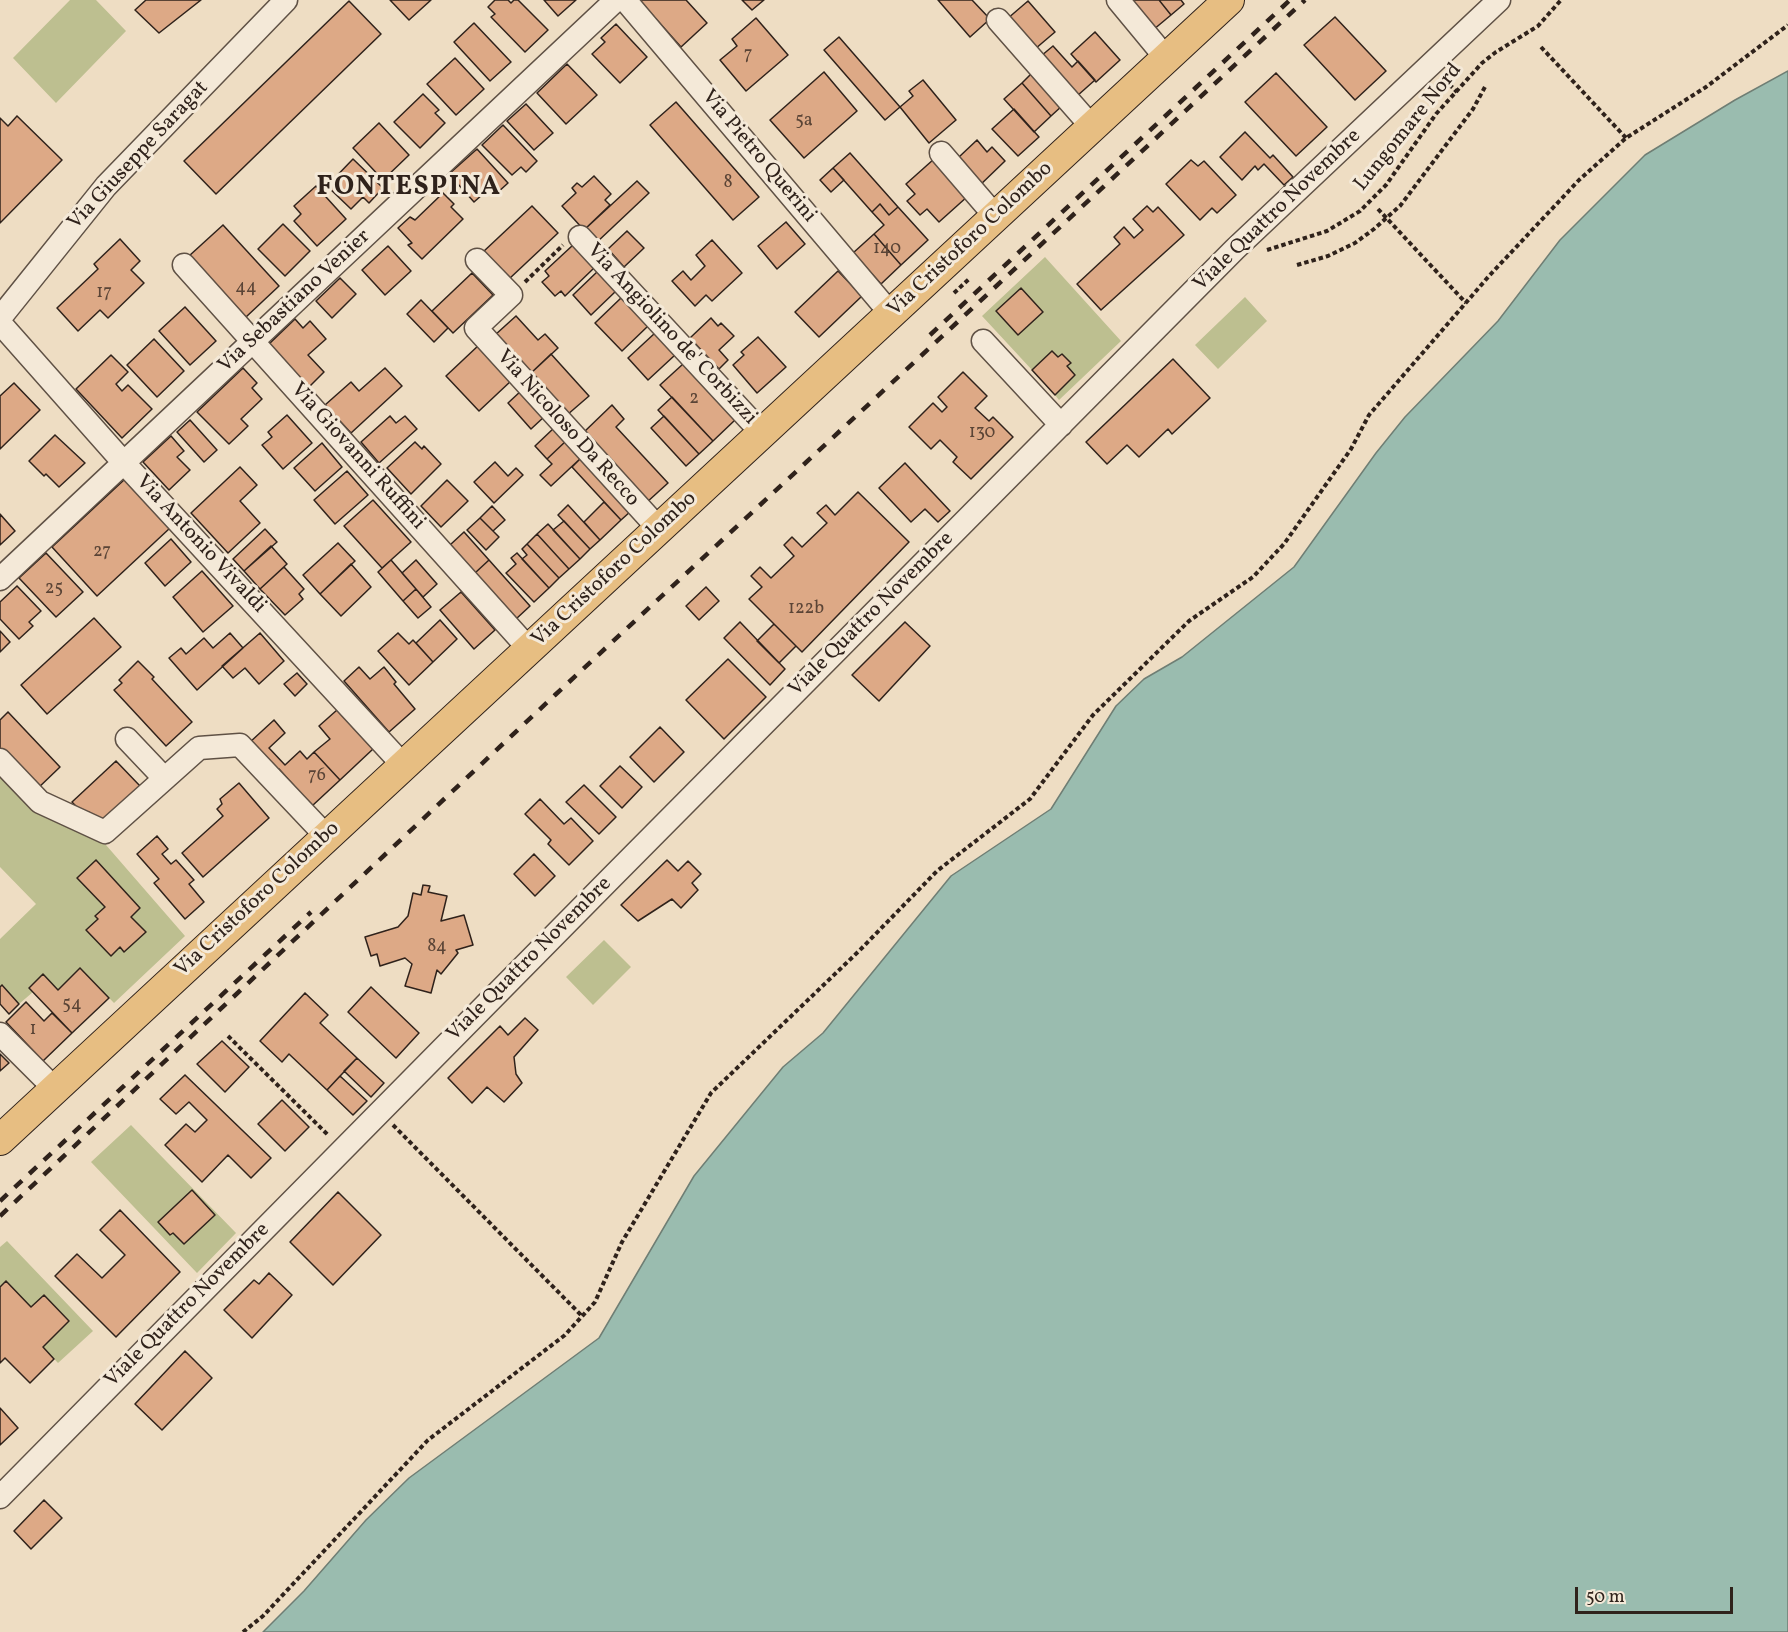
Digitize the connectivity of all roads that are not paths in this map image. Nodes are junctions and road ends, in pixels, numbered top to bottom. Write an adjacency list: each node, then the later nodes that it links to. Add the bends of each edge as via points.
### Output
1 (286, 0): 16 (street, Via Giuseppe Saragat, via 106,186)
2 (616, 0): 19 (street, Via Sebastiano Venier)
3 (625, 0): 15 (street, Via Pietro Querini)
4 (1118, 0): 8 (street)
5 (1229, 0): 8 (main road, Via Cristoforo Colombo)
6 (1499, 0): 20 (street, Viale Quattro Novembre, via 1235,249)
7 (998, 20): 9 (street)
8 (1166, 58): 9 (main road, Via Cristoforo Colombo)
9 (1092, 127): 11 (main road, Via Cristoforo Colombo)
10 (941, 153): 11 (street)
11 (996, 217): 15 (main road, Via Cristoforo Colombo)
12 (574, 238): 21 (street, Via Angiolino de' Corbizzi)
13 (477, 260): 23 (street, Via Nicoloso Da Recco, via 511,295 476,328)
14 (184, 265): 19 (street, Via Giovanni Ruffini)
15 (891, 314): 21 (main road, Via Cristoforo Colombo)
16 (0, 318)
17 (0, 323): 22 (street, Via Antonio Vivaldi)
18 (983, 341): 20 (street)
19 (252, 342): 22 (street, Via Sebastiano Venier); 25 (street, Via Giovanni Ruffini)
20 (1061, 425): 34 (street, Viale Quattro Novembre)
21 (762, 433): 23 (main road, Via Cristoforo Colombo)
22 (124, 462): 24 (street, Via Sebastiano Venier); 28 (street, Via Antonio Vivaldi)
23 (658, 529): 25 (main road, Via Cristoforo Colombo)
24 (0, 579)
25 (529, 649): 28 (main road, Via Cristoforo Colombo)
26 (128, 739): 29 (street)
27 (0, 760): 29 (street, via 40,802 105,832)
28 (404, 765): 30 (main road, Via Cristoforo Colombo)
29 (164, 778): 30 (street, via 199,747 240,745)
30 (327, 837): 32 (main road, Via Cristoforo Colombo)
31 (0, 1034): 32 (street)
32 (55, 1089): 33 (main road, Via Cristoforo Colombo)
33 (0, 1140)
34 (0, 1497)

